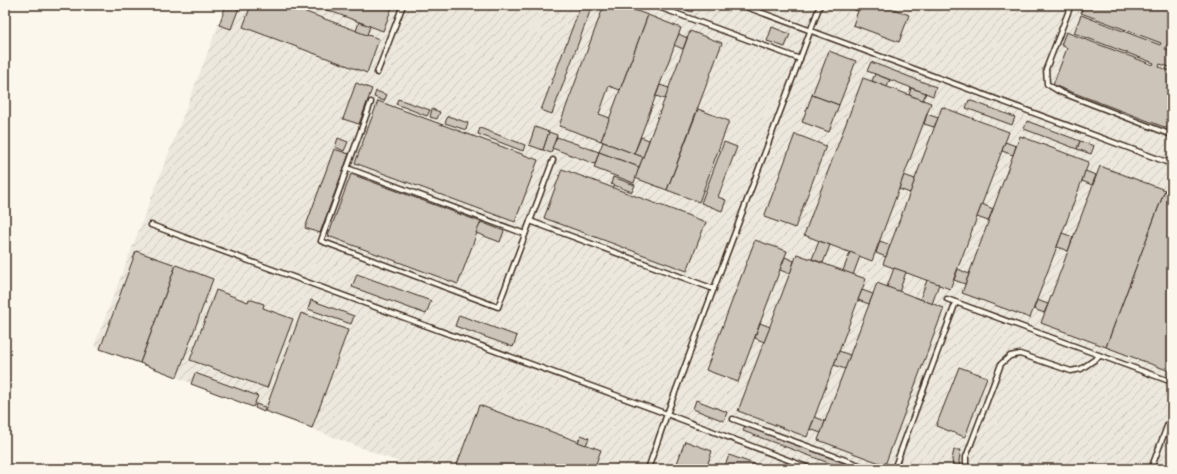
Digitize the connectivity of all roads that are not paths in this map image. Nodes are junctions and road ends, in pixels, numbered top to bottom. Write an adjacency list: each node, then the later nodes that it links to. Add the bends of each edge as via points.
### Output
1 (403, 5): 8 (lane)
2 (654, 5): 7 (lane)
3 (741, 5): 6 (lane)
4 (820, 5): 6 (lane)
5 (1071, 5): 10 (lane, via 1046,69 1047,84 1060,92)
6 (810, 30): 7 (lane); 12 (lane)
7 (800, 59): 17 (lane)
8 (377, 73)
9 (371, 102): 13 (lane)
10 (1172, 135)
11 (553, 160): 14 (lane)
12 (1172, 164)
13 (347, 168): 16 (lane); 16 (lane, via 320,241 498,307)
14 (530, 221): 16 (lane); 17 (lane)
15 (151, 225): 23 (lane)
16 (525, 234)
17 (714, 289): 23 (lane)
18 (947, 299): 19 (lane)
19 (956, 302): 20 (lane); 28 (lane)
20 (1100, 356): 21 (lane); 29 (lane, via 1081,369 1071,371 1020,354 1010,356 1001,364 966,457)
21 (1172, 382)
22 (1172, 413): 30 (lane)
23 (666, 414): 25 (lane); 26 (lane)
24 (733, 419): 27 (lane)
25 (648, 469)
26 (812, 469)
27 (870, 469)
28 (894, 469)
29 (966, 469)
30 (1151, 469)

